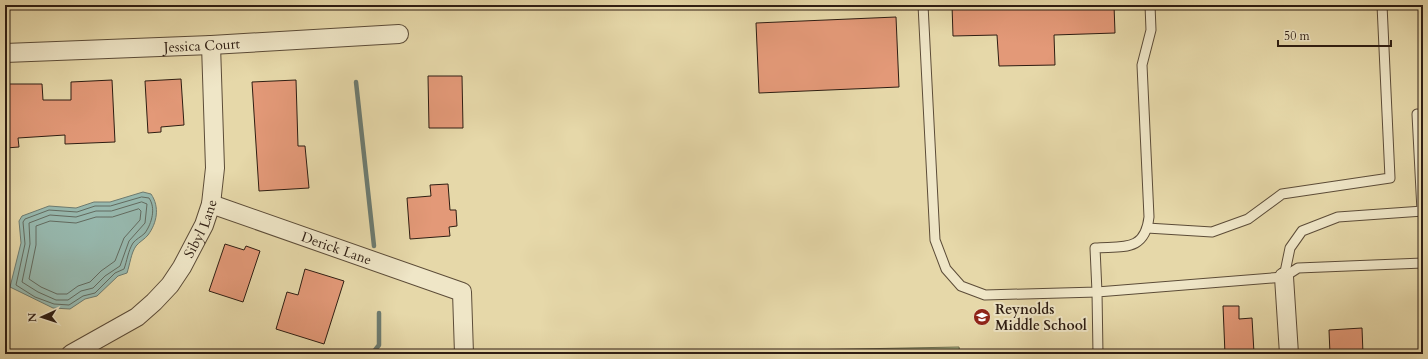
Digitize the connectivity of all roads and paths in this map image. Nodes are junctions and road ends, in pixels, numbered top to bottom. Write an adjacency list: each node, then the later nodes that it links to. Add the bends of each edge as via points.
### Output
1 (922, 5): 13 (lane, via 935,240 946,269 961,286 985,295)
2 (1150, 5): 10 (lane, via 1151,30 1142,66)
3 (1382, 5): 10 (lane, via 1390,178 1282,194 1248,219 1212,232)
4 (399, 34): 5 (street, Jessica Court)
5 (211, 45): 6 (street, Jessica Court); 8 (street, Sibyl Lane, via 216,152)
6 (5, 53)
7 (1417, 114): 9 (lane)
8 (212, 204): 14 (street, Sibyl Lane, via 193,247 170,285 137,317); 15 (street, Derick Lane, via 462,292)
9 (1423, 211): 12 (lane, via 1338,217 1302,232 1290,248)
10 (1148, 228): 13 (lane, via 1141,239 1132,246 1095,248)
11 (1423, 263): 12 (lane, via 1298,268)
12 (1284, 277): 13 (lane); 17 (street)
13 (1097, 292): 16 (lane)
14 (71, 354)
15 (464, 354)
16 (1098, 354)
17 (1289, 354)

